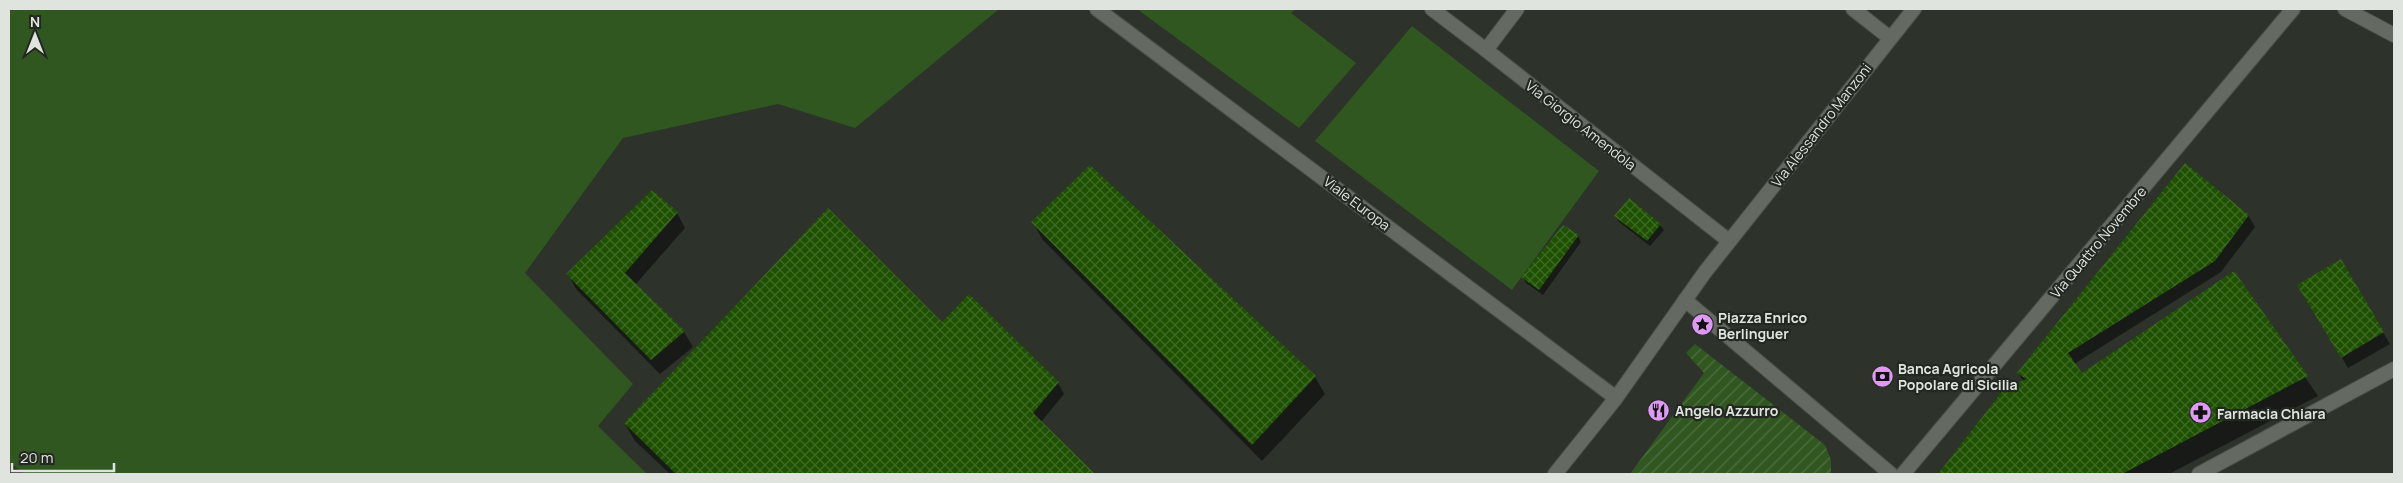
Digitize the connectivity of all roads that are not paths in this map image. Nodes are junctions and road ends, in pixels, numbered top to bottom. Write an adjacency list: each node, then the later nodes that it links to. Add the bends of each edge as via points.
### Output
1 (1097, 9): 14 (street, Viale Europa)
2 (1432, 9): 10 (street, Via Giorgio Amendola)
3 (1517, 9): 10 (street)
4 (1852, 9): 9 (street)
5 (1914, 9): 9 (street, Via Alessandro Manzoni)
6 (2293, 9): 17 (street, Via Quattro Novembre)
7 (2344, 9): 8 (street)
8 (2394, 35)
9 (1890, 38): 11 (street, Via Alessandro Manzoni)
10 (1486, 50): 11 (street, Via Giorgio Amendola)
11 (1729, 241): 12 (street, Via Alessandro Manzoni)
12 (1685, 300): 14 (street, Via Alessandro Manzoni); 16 (street)
13 (2394, 369): 18 (street)
14 (1616, 398): 15 (street, Via Alessandro Manzoni)
15 (1555, 474)
16 (1892, 474)
17 (1903, 474)
18 (2199, 474)

